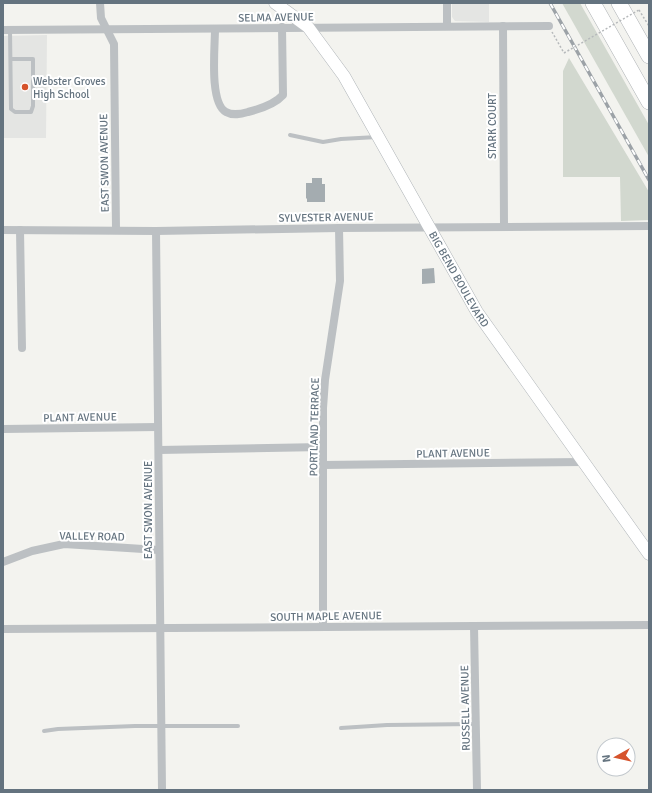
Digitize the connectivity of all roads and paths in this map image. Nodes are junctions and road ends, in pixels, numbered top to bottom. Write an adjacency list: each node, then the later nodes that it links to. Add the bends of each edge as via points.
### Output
1 (100, 3): 12 (street, EAST SWON AVENUE, via 101,18)
2 (275, 3): 11 (main road, BIG BEND BOULEVARD)
3 (448, 3): 6 (street)
4 (593, 3): 17 (highway)
5 (619, 3): 15 (highway)
6 (447, 26): 7 (street, SELMA AVENUE); 11 (street, SELMA AVENUE)
7 (503, 26): 8 (street, SELMA AVENUE); 20 (street, STARK COURT)
8 (549, 26): 9 (path, bridge, via 564,53 639,10)
9 (649, 26)
10 (282, 27): 11 (street, SELMA AVENUE); 13 (street, SELMA AVENUE); 13 (street, via 283,94 279,100 237,114 227,113 216,99)
11 (308, 27): 19 (main road, BIG BEND BOULEVARD, via 344,76)
12 (106, 29): 13 (street, SELMA AVENUE); 14 (street, SELMA AVENUE); 26 (street, EAST SWON AVENUE, via 114,44)
13 (215, 29)
14 (7, 30): 16 (lane)
15 (649, 56)
16 (11, 59): 16 (lane, via 11,109 16,112 31,112 33,59)
17 (649, 102)
18 (290, 135): 19 (lane, via 323,142)
19 (379, 136): 22 (main road, BIG BEND BOULEVARD)
20 (504, 226): 21 (street, SYLVESTER AVENUE); 22 (street, SYLVESTER AVENUE)
21 (649, 226)
22 (429, 227): 23 (street, SYLVESTER AVENUE); 33 (main road, BIG BEND BOULEVARD, via 477,312)
23 (339, 228): 27 (street, SYLVESTER AVENUE); 31 (street, PORTLAND TERRACE, via 340,281 325,380)
24 (3, 230): 25 (street, SYLVESTER AVENUE)
25 (20, 230): 26 (street, SYLVESTER AVENUE); 28 (street)
26 (116, 230): 27 (street, SYLVESTER AVENUE)
27 (156, 231): 29 (street, EAST SWON AVENUE)
28 (22, 348)
29 (158, 427): 30 (street, PLANT AVENUE); 32 (street, EAST SWON AVENUE)
30 (3, 429)
31 (323, 447): 32 (street); 34 (street, PORTLAND TERRACE)
32 (159, 450): 35 (street, EAST SWON AVENUE)
33 (583, 462): 34 (street, PLANT AVENUE); 36 (main road, BIG BEND BOULEVARD)
34 (324, 465): 40 (street, PORTLAND TERRACE)
35 (159, 550): 37 (street, VALLEY ROAD, via 64,544 32,550); 42 (street, EAST SWON AVENUE)
36 (649, 554)
37 (3, 562)
38 (649, 625): 39 (street, SOUTH MAPLE AVENUE)
39 (474, 626): 40 (street, SOUTH MAPLE AVENUE); 43 (street, RUSSELL AVENUE)
40 (323, 627): 42 (street, SOUTH MAPLE AVENUE)
41 (3, 629): 42 (street, SOUTH MAPLE AVENUE)
42 (160, 629): 45 (street, EAST SWON AVENUE)
43 (476, 724): 46 (lane); 49 (street, RUSSELL AVENUE)
44 (238, 726): 45 (lane)
45 (161, 727): 47 (lane); 48 (street, EAST SWON AVENUE)
46 (340, 728)
47 (44, 731)
48 (162, 790)
49 (477, 790)

